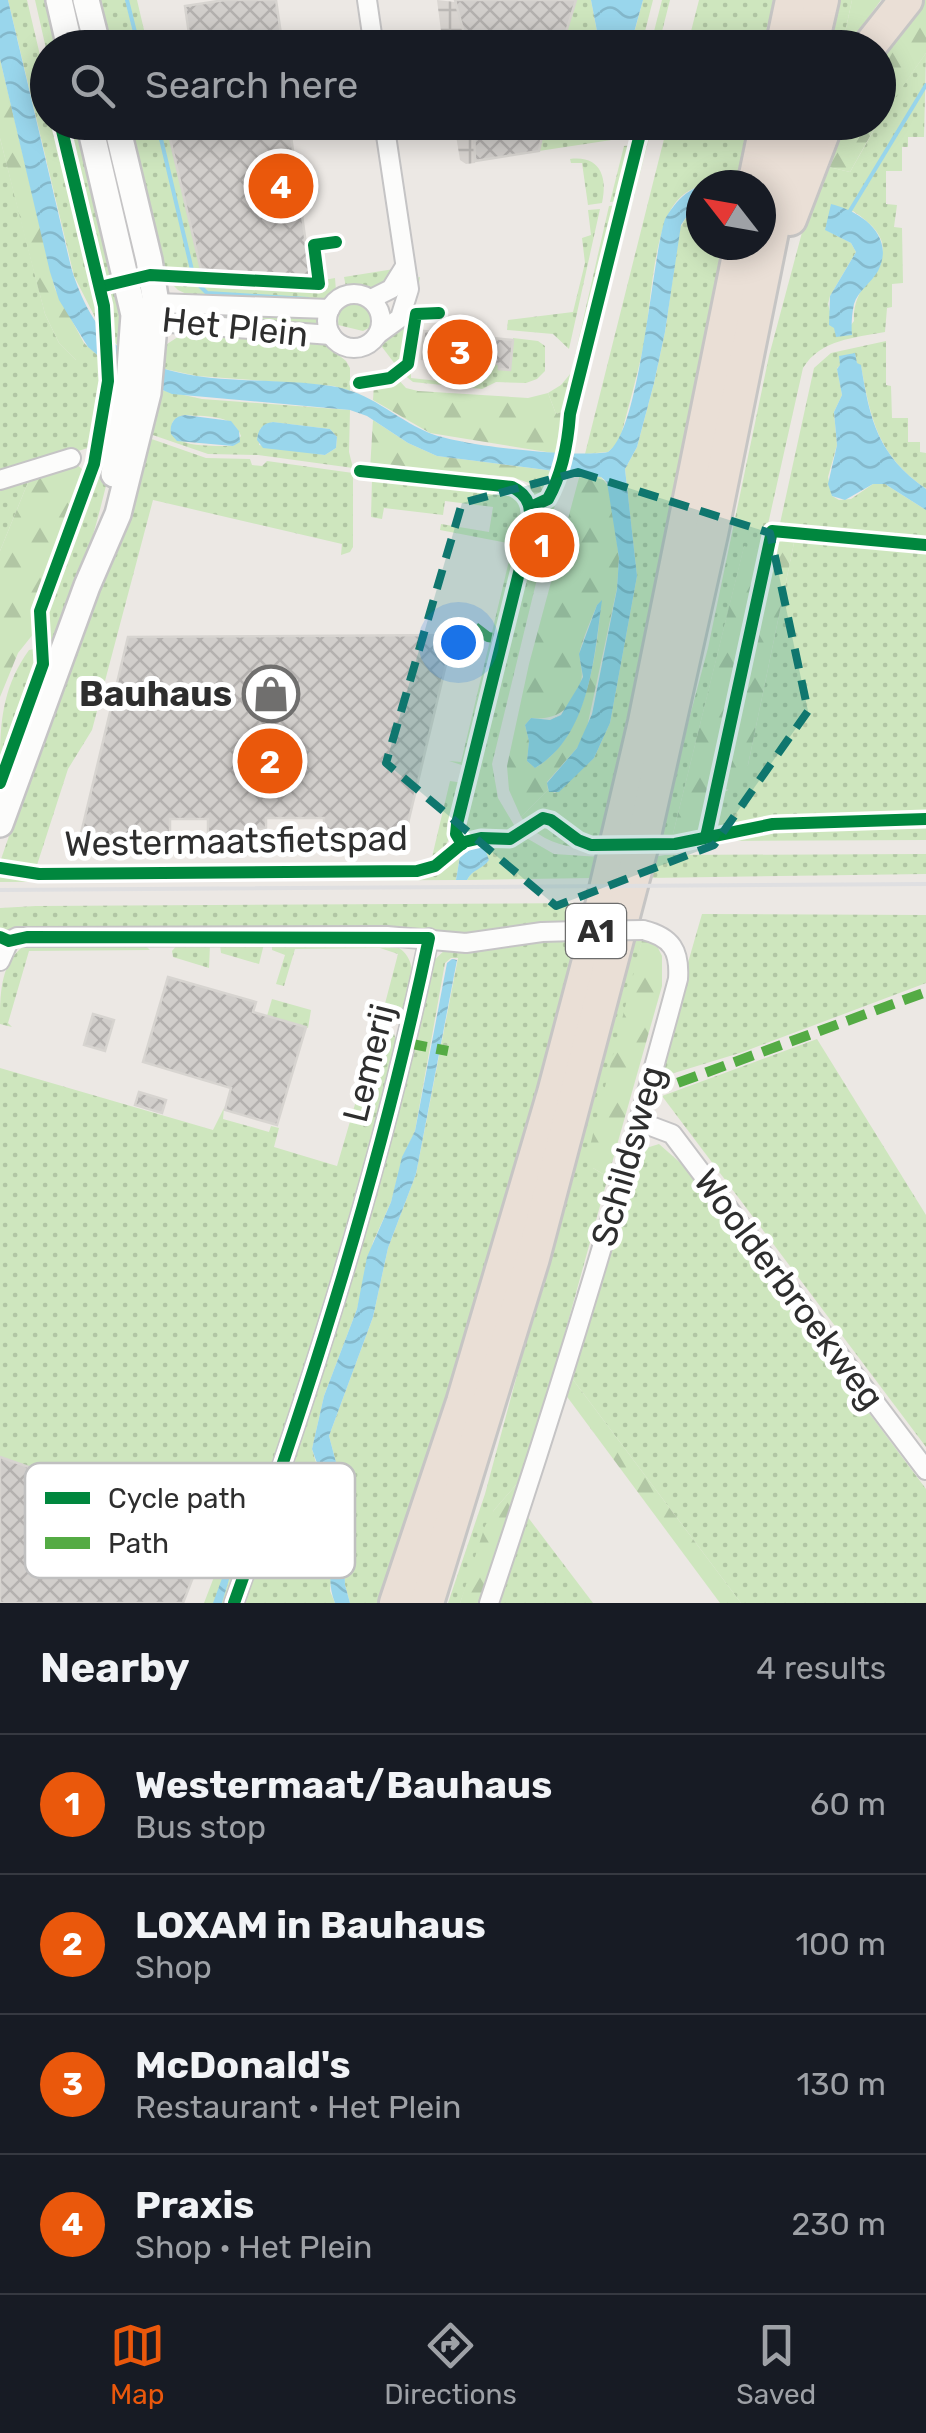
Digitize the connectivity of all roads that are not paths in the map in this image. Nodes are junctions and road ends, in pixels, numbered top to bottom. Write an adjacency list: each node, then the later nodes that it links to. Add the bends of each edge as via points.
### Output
1 (59, 0): 7 (main road)
2 (86, 0): 8 (main road)
3 (367, 0): 9 (street)
4 (792, 0): 10 (highway)
5 (822, 0): 11 (highway)
6 (906, 0): 12 (highway)
7 (66, 30)
8 (94, 30)
9 (371, 30)
10 (786, 30)
11 (815, 30)
12 (882, 30)
13 (94, 140): 26 (main road)
14 (120, 140): 20 (main road)
15 (386, 140): 22 (street)
16 (763, 140): 19 (highway)
17 (790, 140): 27 (highway, A1)
18 (819, 140): 27 (highway, A1)
19 (757, 170)
20 (149, 260): 24 (street, Het Plein, via 161,287); 26 (main road)
21 (739, 260): 40 (highway, A1, via 592,949 464,1402)
22 (404, 268): 23 (street, via 391,289); 28 (street, via 407,303)
23 (371, 299): 25 (street, via 349,294); 28 (street, via 381,314)
24 (184, 304): 25 (street, Het Plein); 26 (street, Het Plein)
25 (330, 309): 29 (street)
26 (148, 313): 29 (street, Het Plein); 32 (main road, via 126,490)
27 (751, 326): 41 (highway, A1, via 614,958)
28 (378, 334): 29 (street, via 355,349)
29 (331, 336)
30 (71, 458): 31 (street)
31 (0, 480)
32 (0, 824)
33 (429, 938): 34 (street, via 17,938); 35 (street, Schildsweg, bridge, via 484,942 542,932 644,930 670,941 678,979); 36 (street, Lemerij, via 367,1190)
34 (0, 961)
35 (640, 1122): 37 (street, Woolderbroekweg, via 672,1134); 42 (street, Schildsweg)
36 (284, 1463)
37 (926, 1470)
38 (243, 1578): 39 (street, Lemerij)
39 (234, 1603)
40 (396, 1603)
41 (427, 1603)
42 (489, 1603)

